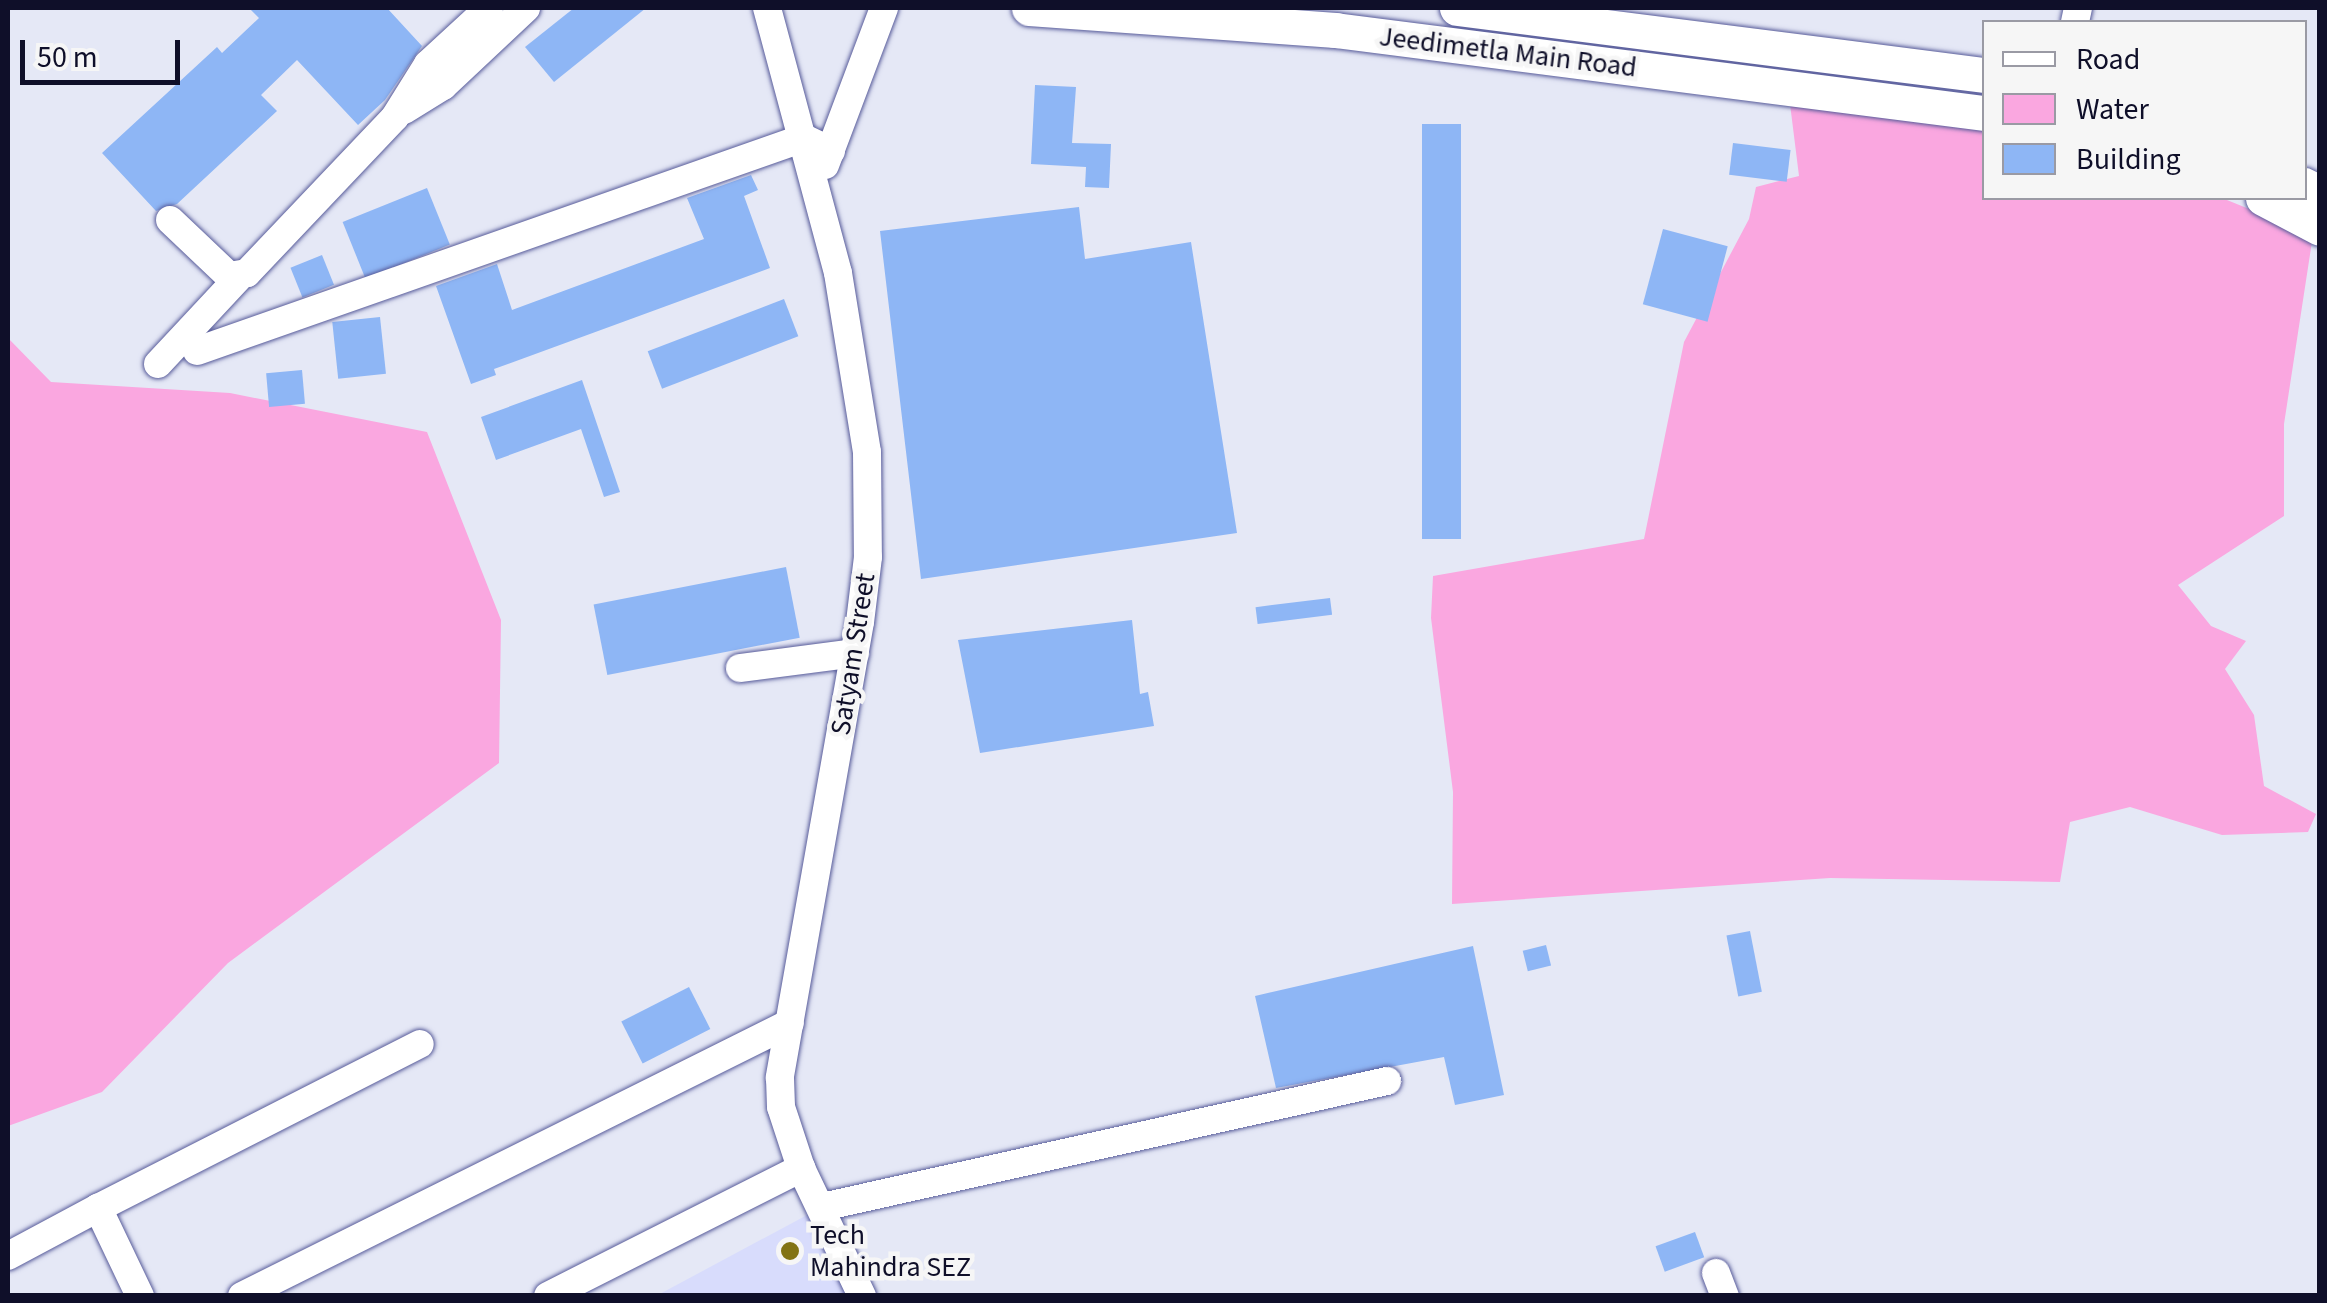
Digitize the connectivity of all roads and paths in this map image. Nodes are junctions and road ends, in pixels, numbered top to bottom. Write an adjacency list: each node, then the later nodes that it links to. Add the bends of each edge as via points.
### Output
1 (489, 8): 10 (street, via 428,64)
2 (526, 8): 10 (street, via 442,86)
3 (766, 8): 11 (street)
4 (884, 8): 12 (street, Satyam Street)
5 (1030, 8): 9 (main road, Jeedimetla Main Road, via 1335,30)
6 (1457, 8): 7 (main road, Jeedimetla Main Road)
7 (1574, 15): 8 (main road, Jeedimetla Main Road)
8 (1982, 75)
9 (1982, 113)
10 (395, 116): 17 (street)
11 (804, 138): 12 (street); 13 (street); 18 (street)
12 (830, 151): 13 (street, Satyam Street)
13 (818, 186): 20 (street, Satyam Street, via 867,452 868,557)
14 (2267, 200): 16 (main road)
15 (170, 220): 17 (street, via 229,276)
16 (2320, 228)
17 (239, 277): 19 (street)
18 (197, 350)
19 (158, 364)
20 (855, 653): 21 (street); 22 (street, Satyam Street)
21 (740, 668)
22 (790, 1023): 25 (street, Satyam Street, via 782,1107); 30 (street)
23 (420, 1044): 27 (street)
24 (1387, 1081): 26 (street)
25 (801, 1168): 26 (street, Satyam Street); 31 (street)
26 (822, 1207): 32 (street, Satyam Street)
27 (98, 1208): 28 (street); 29 (street)
28 (8, 1256)
29 (140, 1296)
30 (242, 1296)
31 (548, 1296)
32 (862, 1296)

